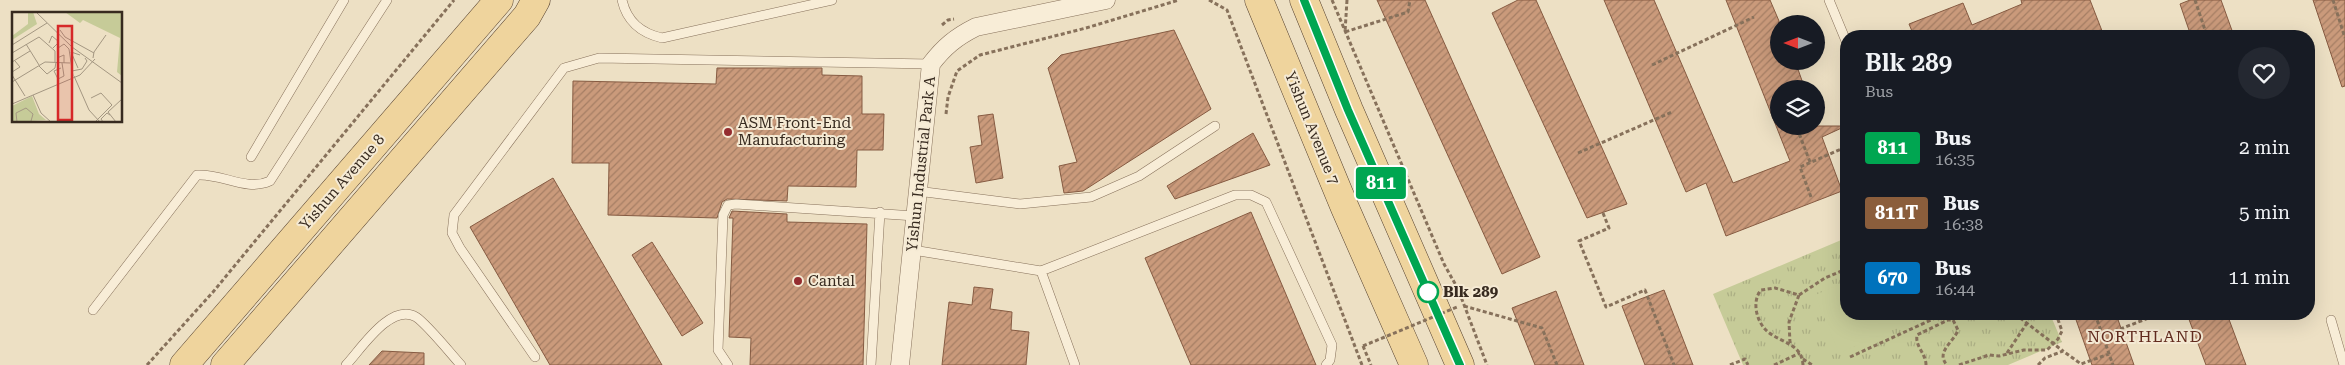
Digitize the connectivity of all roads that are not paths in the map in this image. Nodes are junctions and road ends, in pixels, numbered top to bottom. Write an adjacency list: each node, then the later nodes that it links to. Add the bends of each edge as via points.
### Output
1 (344, 0): 16 (lane)
2 (387, 0): 22 (lane, via 270,181 252,185 207,174 197,175)
3 (499, 0): 25 (main road, Yishun Avenue 8)
4 (536, 0): 26 (main road, Yishun Avenue 8, via 527,16)
5 (622, 0): 6 (lane, via 627,15 636,26 662,38)
6 (832, 0)
7 (1106, 0): 12 (street, Yishun Industrial Park A, via 976,28 945,46)
8 (1259, 0): 15 (main road, Yishun Avenue 7)
9 (1304, 0): 13 (main road)
10 (1829, 0): 11 (lane)
11 (1841, 30)
12 (930, 64): 17 (street, Yishun Industrial Park A); 24 (lane, via 599,58 564,68 454,215 453,224 452,234 460,248)
13 (1348, 110): 15 (main road); 35 (main road)
14 (1215, 126): 17 (lane, via 1139,176 1092,197 1020,204)
15 (1312, 128): 34 (main road, Yishun Avenue 7)
16 (251, 157)
17 (918, 191): 19 (street, Yishun Industrial Park A)
18 (880, 212): 19 (lane); 29 (lane, via 728,205 723,214 718,350); 30 (lane)
19 (915, 216): 20 (street, Yishun Industrial Park A)
20 (913, 250): 21 (lane); 31 (street, Yishun Industrial Park A)
21 (1041, 271): 32 (lane); 33 (lane, via 1235,195 1252,195 1266,202 1332,345)
22 (93, 310)
23 (2331, 320): 36 (lane)
24 (534, 357)
25 (184, 365)
26 (226, 365)
27 (346, 365): 28 (lane, via 388,318 402,313 416,317)
28 (461, 365)
29 (728, 365)
30 (871, 365)
31 (900, 365)
32 (1075, 365)
33 (1326, 365)
34 (1414, 365)
35 (1460, 365)
36 (2344, 365)

